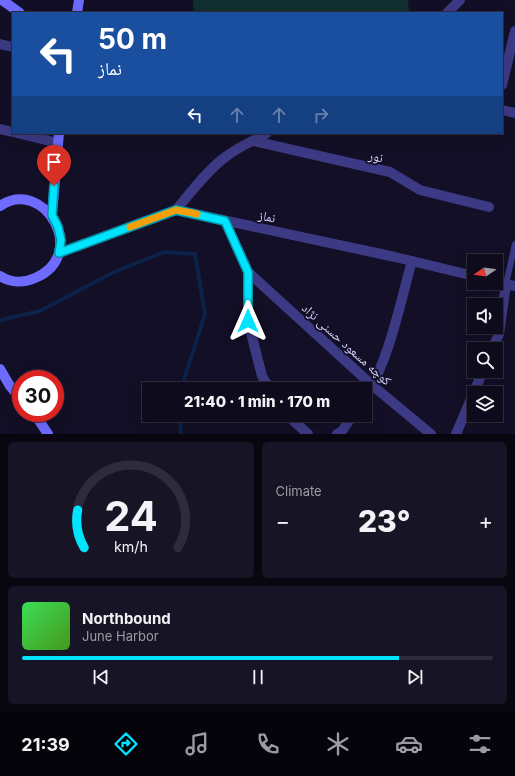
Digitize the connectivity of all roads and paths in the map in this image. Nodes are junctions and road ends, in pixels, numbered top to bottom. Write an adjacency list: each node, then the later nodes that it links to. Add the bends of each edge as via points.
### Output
1 (2, 0): 4 (street)
2 (79, 0): 5 (street)
3 (460, 0): 6 (street)
4 (19, 12)
5 (77, 12)
6 (448, 12)
7 (515, 31): 10 (street)
8 (0, 44): 9 (street)
9 (12, 48)
10 (503, 81)
11 (503, 110): 12 (street)
12 (515, 113)
13 (0, 129): 14 (street)
14 (12, 132)
15 (24, 134): 17 (street)
16 (266, 134): 18 (street)
17 (58, 138): 22 (street)
18 (253, 141): 20 (street, نور, via 390,172 420,190); 21 (street, via 224,158)
19 (0, 206): 22 (street, via 16,200 30,202 42,206)
20 (489, 208)
21 (176, 210): 23 (street, نماز); 25 (street)
22 (52, 215): 25 (street, via 61,240)
23 (225, 221): 26 (street, نماز); 27 (street)
24 (515, 244): 30 (lane)
25 (59, 253): 29 (street, via 44,275 18,282)
26 (412, 261): 28 (street, نماز); 35 (street, via 389,342)
27 (248, 272): 34 (street, via 248,321); 35 (street, کوچه مسعود حسنی نژاد)
28 (467, 274)
29 (2, 280)
30 (511, 285): 31 (street)
31 (495, 342)
32 (0, 369): 36 (street)
33 (480, 378): 44 (street)
34 (266, 382)
35 (373, 386): 43 (street, کوچه مسعود حسنی نژاد)
36 (12, 388)
37 (40, 422): 40 (street)
38 (295, 422): 41 (street)
39 (348, 422): 42 (street)
40 (48, 434)
41 (308, 434)
42 (337, 434)
43 (431, 434)
44 (456, 434)

